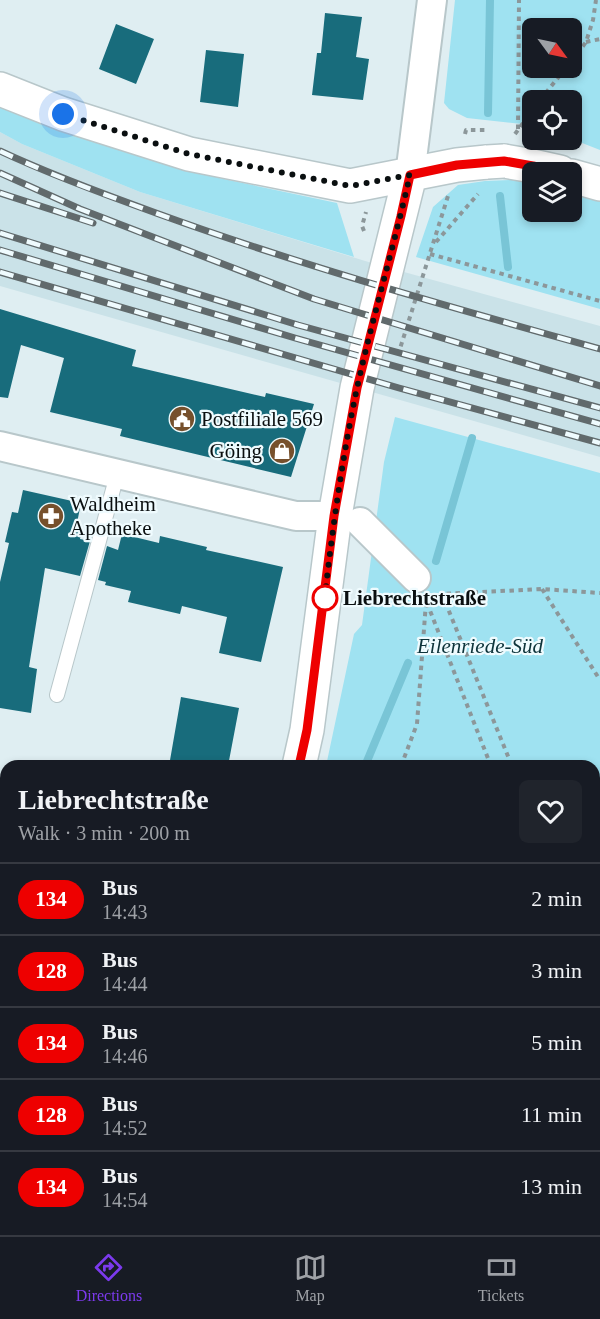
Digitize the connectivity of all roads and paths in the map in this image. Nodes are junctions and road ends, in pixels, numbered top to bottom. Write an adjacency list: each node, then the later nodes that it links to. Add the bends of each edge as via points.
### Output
1 (432, 0): 15 (street)
2 (519, 0): 10 (path, via 518,129)
3 (596, 0): 5 (path)
4 (600, 39): 5 (path)
5 (586, 42): 6 (path)
6 (582, 47)
7 (558, 78): 9 (path)
8 (0, 89): 15 (street, via 63,114 189,154 350,186)
9 (548, 90)
10 (522, 124)
11 (466, 130): 12 (path)
12 (482, 130)
13 (483, 163): 14 (street); 15 (street); 18 (path)
14 (522, 165)
15 (410, 175): 23 (street, via 357,388)
16 (582, 179): 17 (street)
17 (600, 184)
18 (429, 254): 19 (path); 20 (path)
19 (600, 301)
20 (398, 356)
21 (0, 446): 22 (street)
22 (117, 475): 23 (street, via 296,516); 29 (lane)
23 (347, 519): 25 (street); 30 (street)
24 (542, 588): 26 (path); 27 (path); 28 (path)
25 (421, 590): 27 (path); 31 (path, via 417,724); 32 (path)
26 (600, 593)
27 (442, 594): 33 (path)
28 (600, 681)
29 (57, 695)
30 (300, 760)
31 (403, 760)
32 (489, 760)
33 (510, 760)

